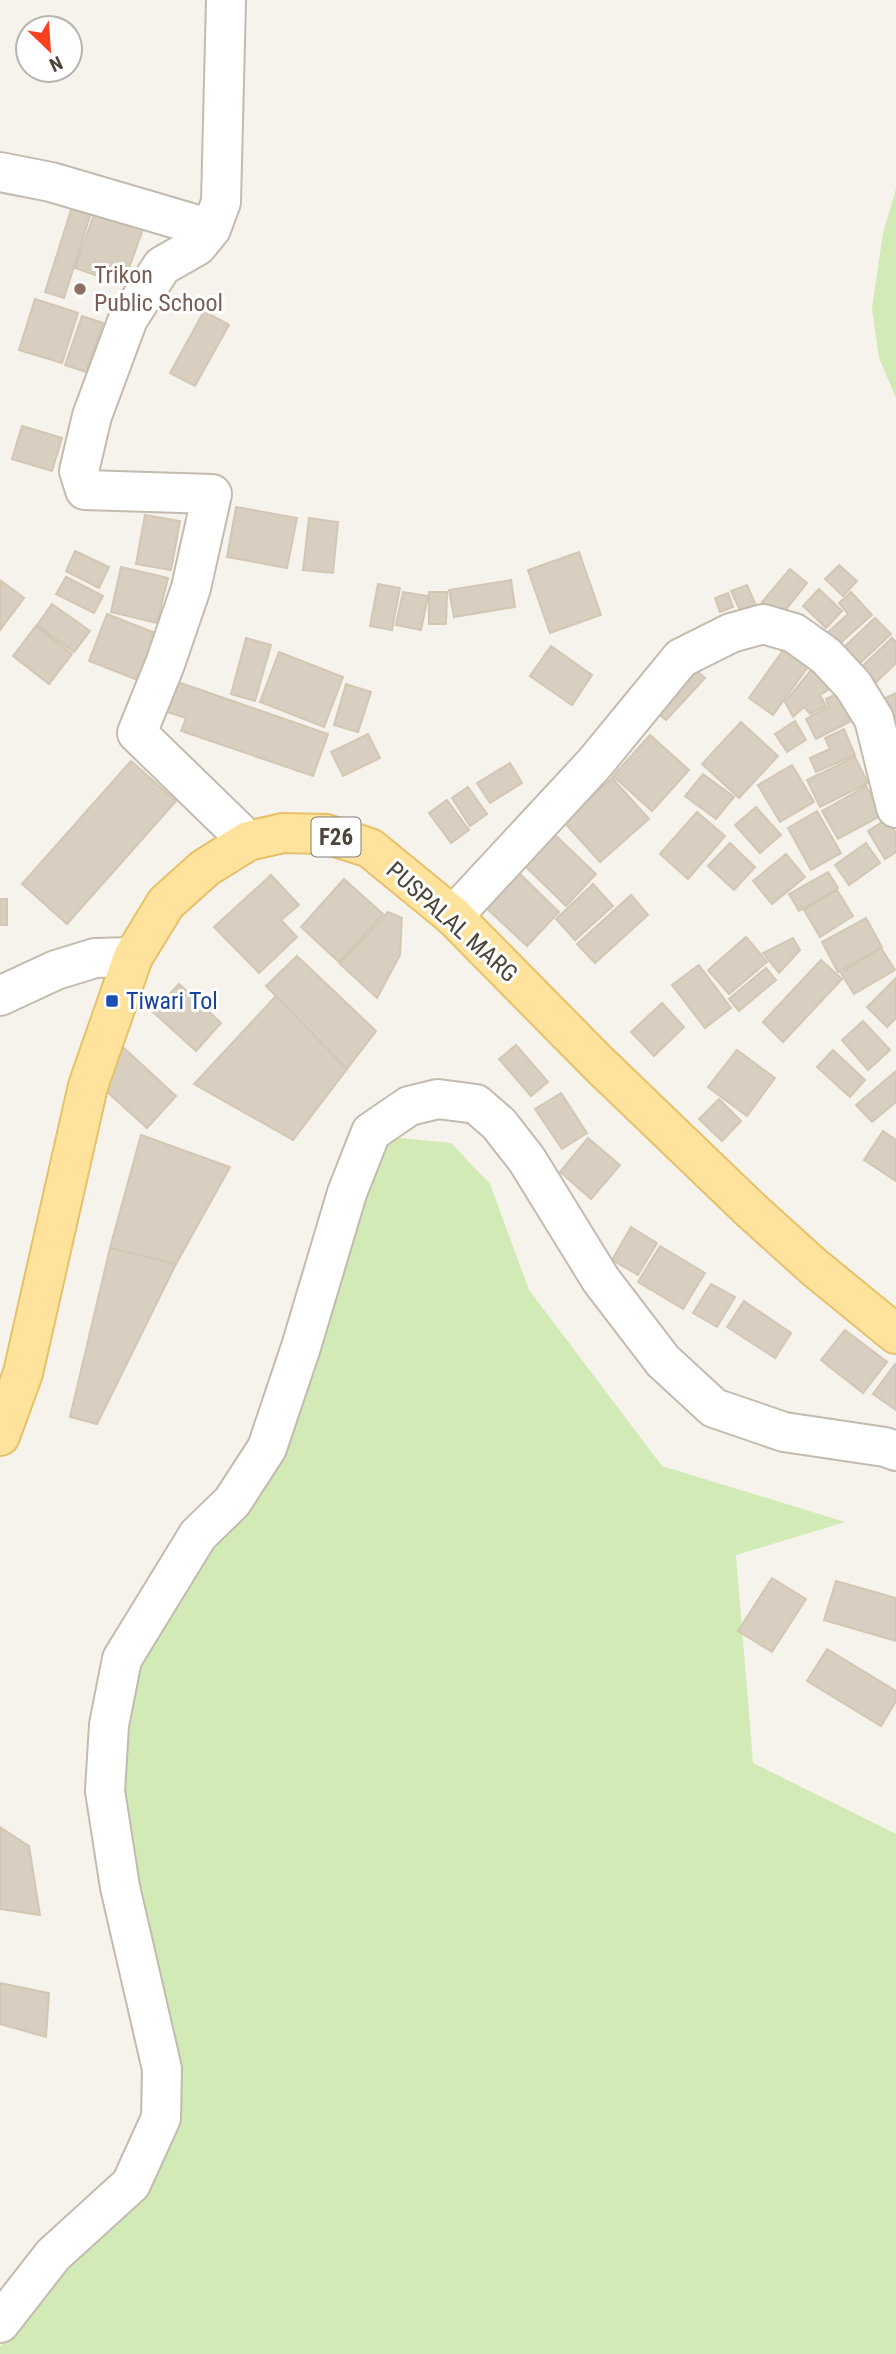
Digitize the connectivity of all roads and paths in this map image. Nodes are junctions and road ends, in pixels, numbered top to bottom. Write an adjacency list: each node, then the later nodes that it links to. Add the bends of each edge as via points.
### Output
1 (226, 0): 3 (street, via 220,202)
2 (0, 172): 3 (street, via 63,185)
3 (211, 229): 5 (street, via 197,246 163,266 128,319 92,416 79,471 85,490 212,494 191,588 137,733)
4 (896, 808): 6 (street, via 874,719 853,685 826,656 794,633 763,624 731,633 681,658 594,764)
5 (248, 841): 6 (main road, PUSPALAL MARG / F26, via 283,832 326,834 370,848); 7 (main road, PUSPALAL MARG / F26, via 205,868 166,903)
6 (453, 916): 9 (main road, PUSPALAL MARG / F26, via 752,1211)
7 (133, 957): 8 (street, via 95,958); 10 (main road, PUSPALAL MARG / F26, via 89,1086 23,1373)
8 (0, 996)
9 (896, 1334)
10 (0, 1436)
11 (896, 1451): 12 (street, via 784,1432 714,1408 663,1362 601,1280 527,1160 499,1124 475,1104 438,1099 409,1106 371,1132 347,1193 267,1448 232,1502 198,1535 122,1659 109,1725 106,1791 120,1887 162,2069 161,2118 131,2184 52,2255)
12 (0, 2323)

